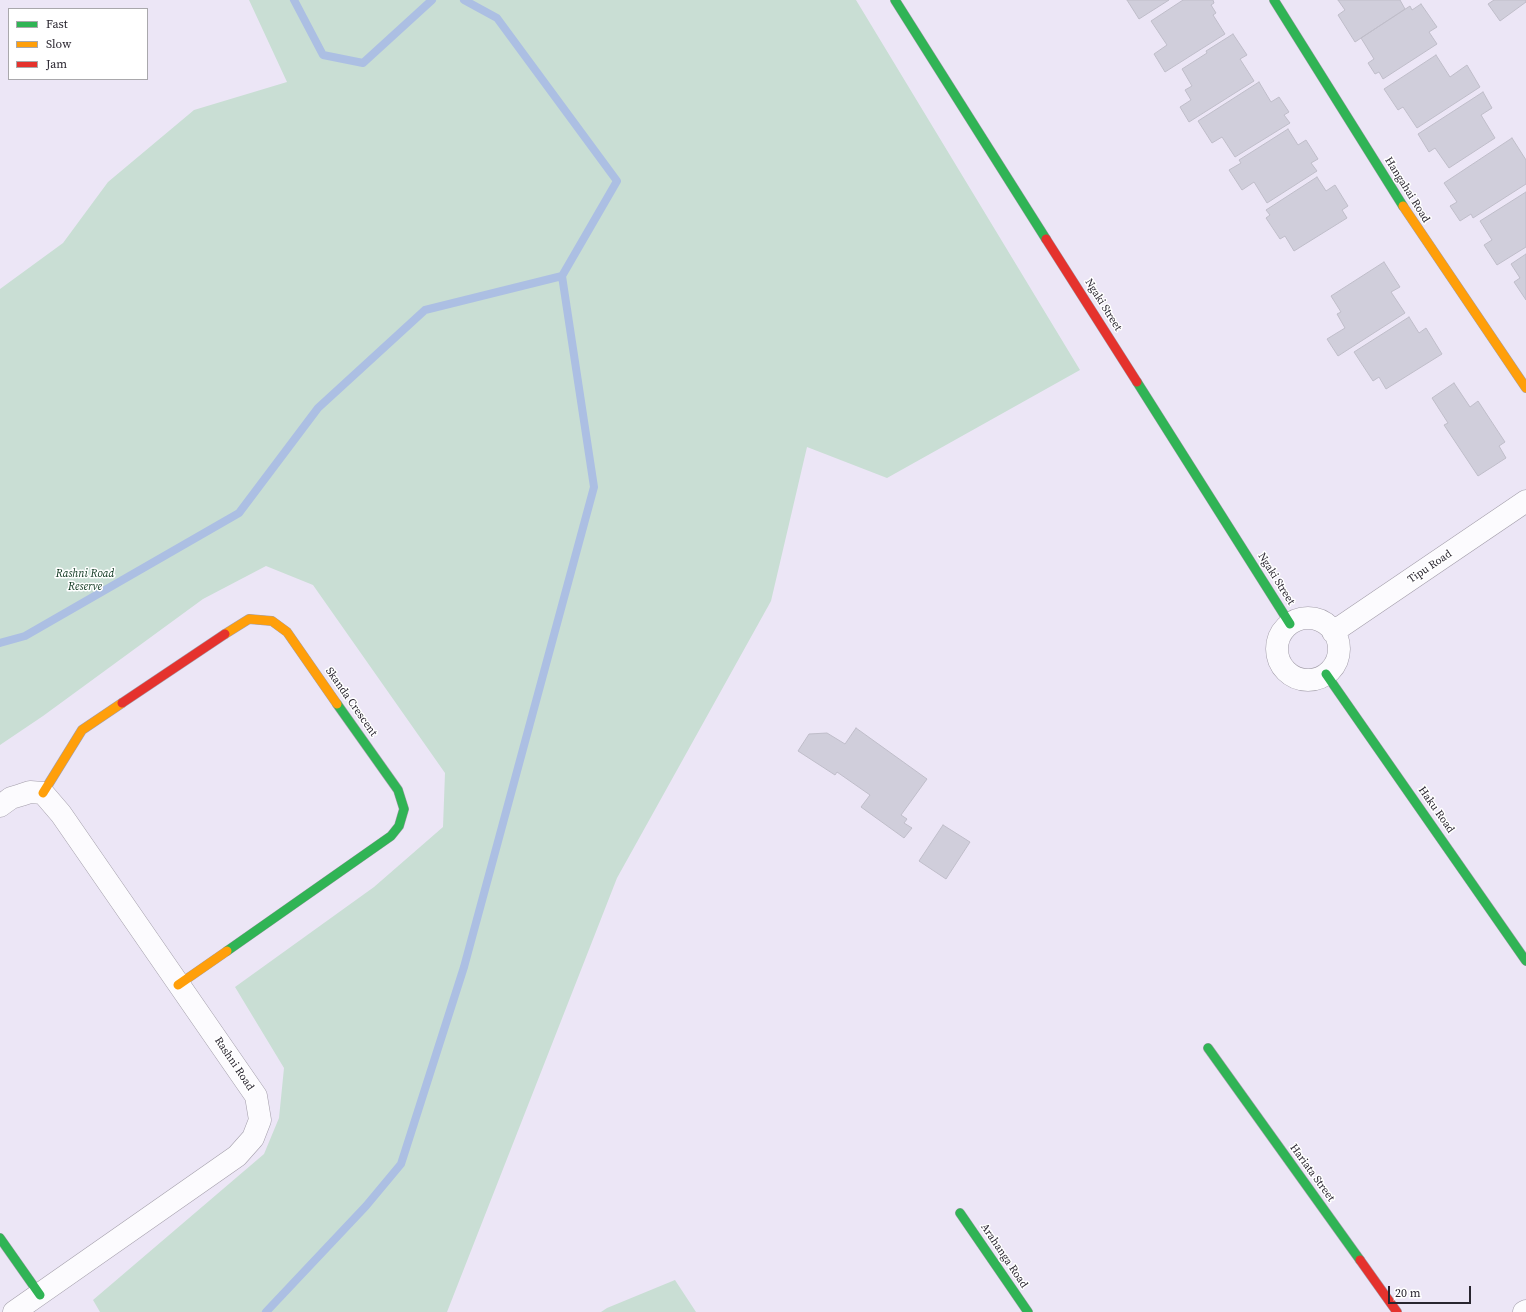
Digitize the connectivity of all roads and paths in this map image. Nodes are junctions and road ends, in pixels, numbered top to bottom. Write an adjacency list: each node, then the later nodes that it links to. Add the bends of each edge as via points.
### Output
1 (895, 0): 5 (street, Ngaki Street)
2 (1274, 0): 3 (street, Hangahai Road, via 1413,222)
3 (1526, 388)
4 (1526, 501): 6 (street, Tipu Road)
5 (1290, 624): 6 (street, via 1299,619 1309,618 1327,625); 7 (street, via 1278,639 1277,649 1283,667 1290,674 1308,680)
6 (1333, 632): 7 (street, via 1338,640 1339,650 1333,667)
7 (1326, 674): 10 (street, Haku Road)
8 (43, 793): 9 (street, via 30,792 11,798); 11 (street, Rashni Road, via 61,814); 11 (street, Skanda Crescent, via 82,730 239,624 260,619 272,621 288,632 398,790 404,809 399,826 391,836)
9 (0, 806)
10 (1526, 961)
11 (178, 985): 15 (street, Rashni Road, via 256,1096 260,1120 253,1138 236,1156)
12 (1208, 1048): 18 (street, Hariata Street)
13 (960, 1213): 17 (street, Arahanga Road)
14 (0, 1238): 15 (street)
15 (40, 1294): 16 (street, Rashni Road)
16 (14, 1312)
17 (1028, 1312)
18 (1397, 1312)

